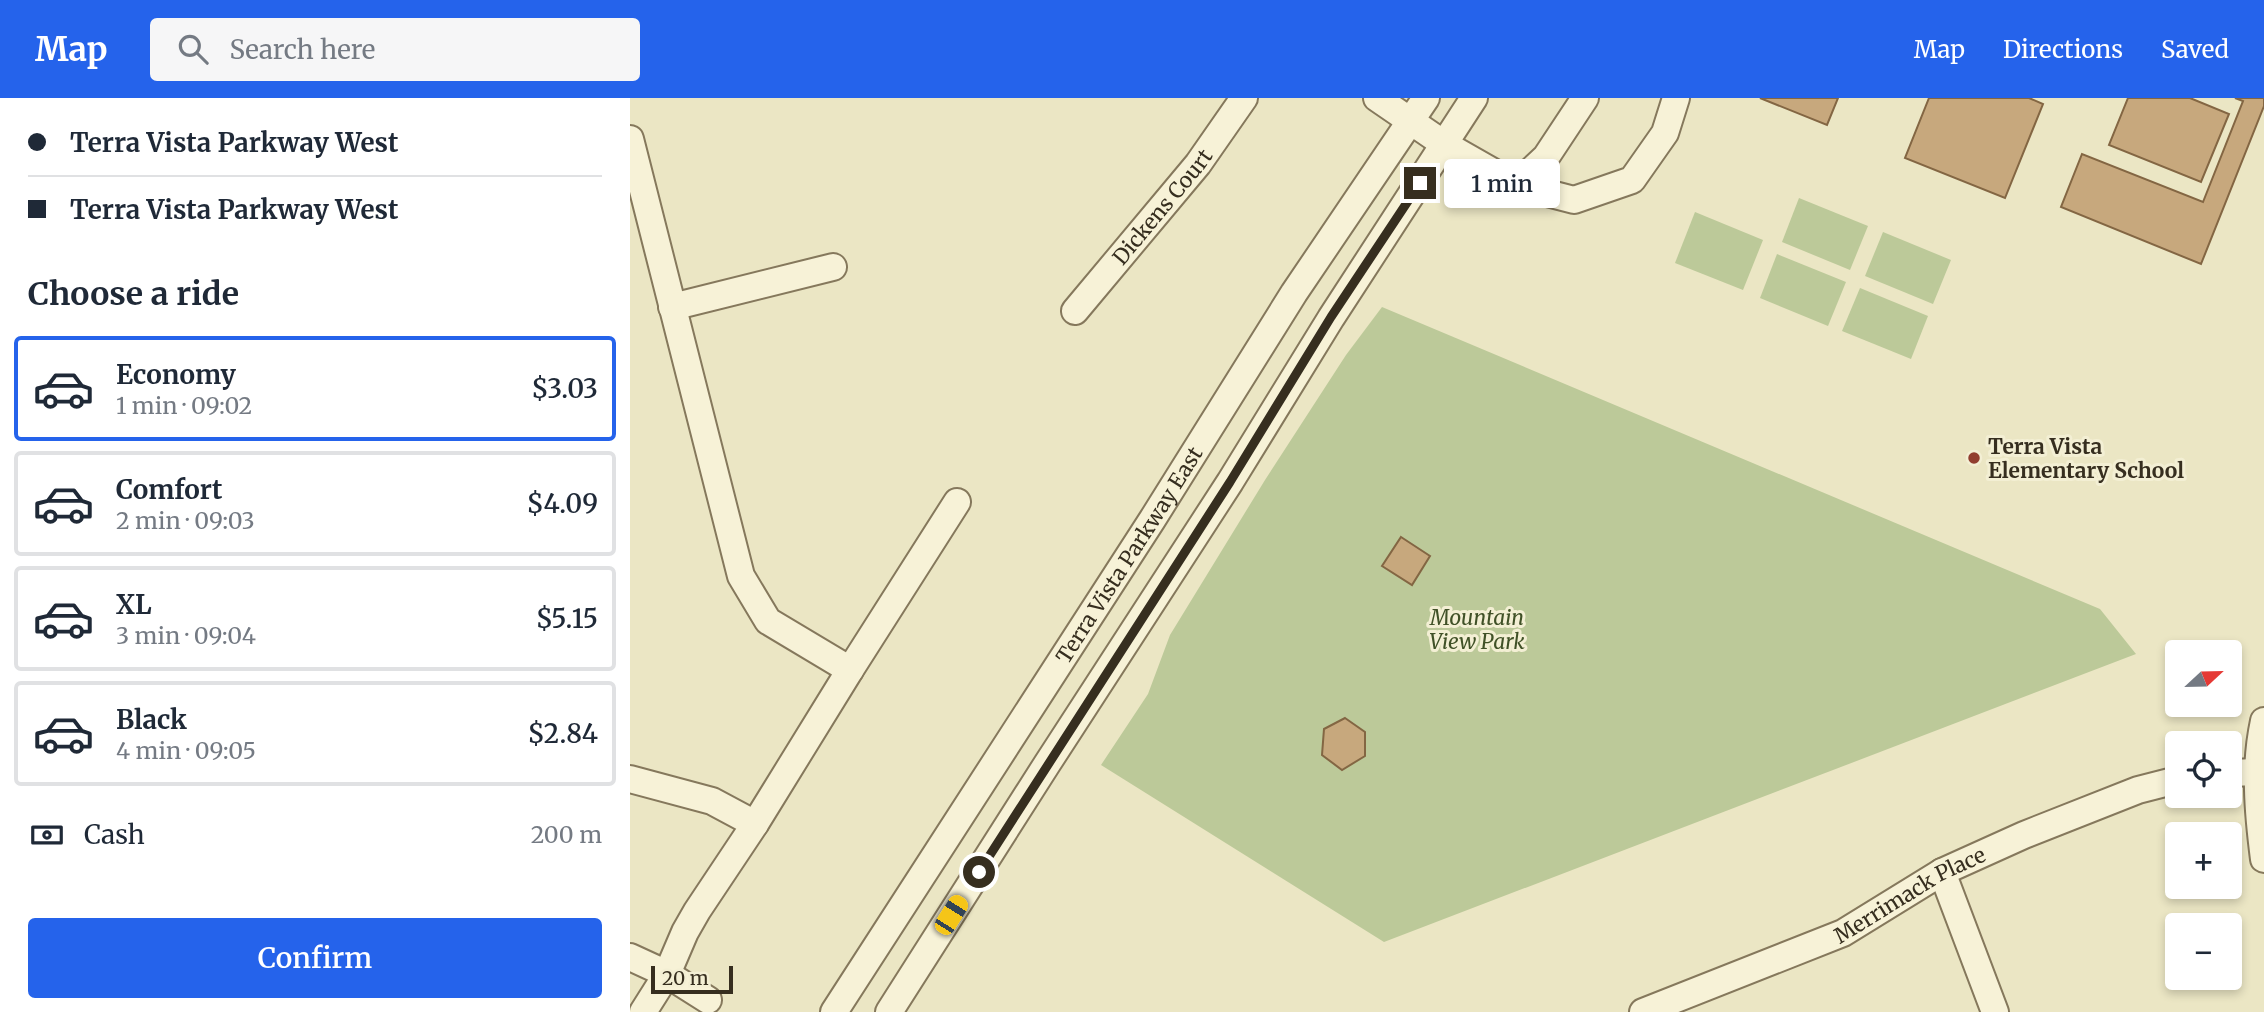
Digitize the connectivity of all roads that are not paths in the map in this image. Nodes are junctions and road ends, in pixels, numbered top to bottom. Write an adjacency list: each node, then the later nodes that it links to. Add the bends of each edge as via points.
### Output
1 (1244, 98): 13 (street, Dickens Court, via 1198,164)
2 (1377, 98): 7 (street)
3 (1426, 98): 7 (street, Terra Vista Parkway East)
4 (1474, 98): 9 (street)
5 (1586, 98): 10 (street, via 1546,157)
6 (1676, 98): 10 (street, via 1665,133 1632,180 1574,200)
7 (1412, 121): 9 (street); 28 (street, Terra Vista Parkway East, via 1294,293)
8 (630, 139): 12 (street)
9 (1444, 144): 10 (street); 29 (street)
10 (1516, 186)
11 (833, 267): 12 (street)
12 (672, 307): 15 (street, via 741,576 768,621)
13 (1075, 311)
14 (957, 502): 15 (street)
15 (850, 670): 21 (street)
16 (2264, 721): 17 (street)
17 (2257, 772): 18 (street); 22 (street)
18 (2242, 773)
19 (630, 779): 21 (street, via 712,801)
20 (2165, 783): 23 (street, Merrimack Place, via 2024,835)
21 (755, 824): 25 (street, via 697,911)
22 (2264, 859)
23 (1942, 872): 30 (street, Merrimack Place, via 1843,933); 31 (street)
24 (630, 957): 25 (street)
25 (667, 974): 26 (street); 27 (street)
26 (708, 1000)
27 (643, 1012)
28 (834, 1012)
29 (890, 1012)
30 (1643, 1012)
31 (1995, 1012)

